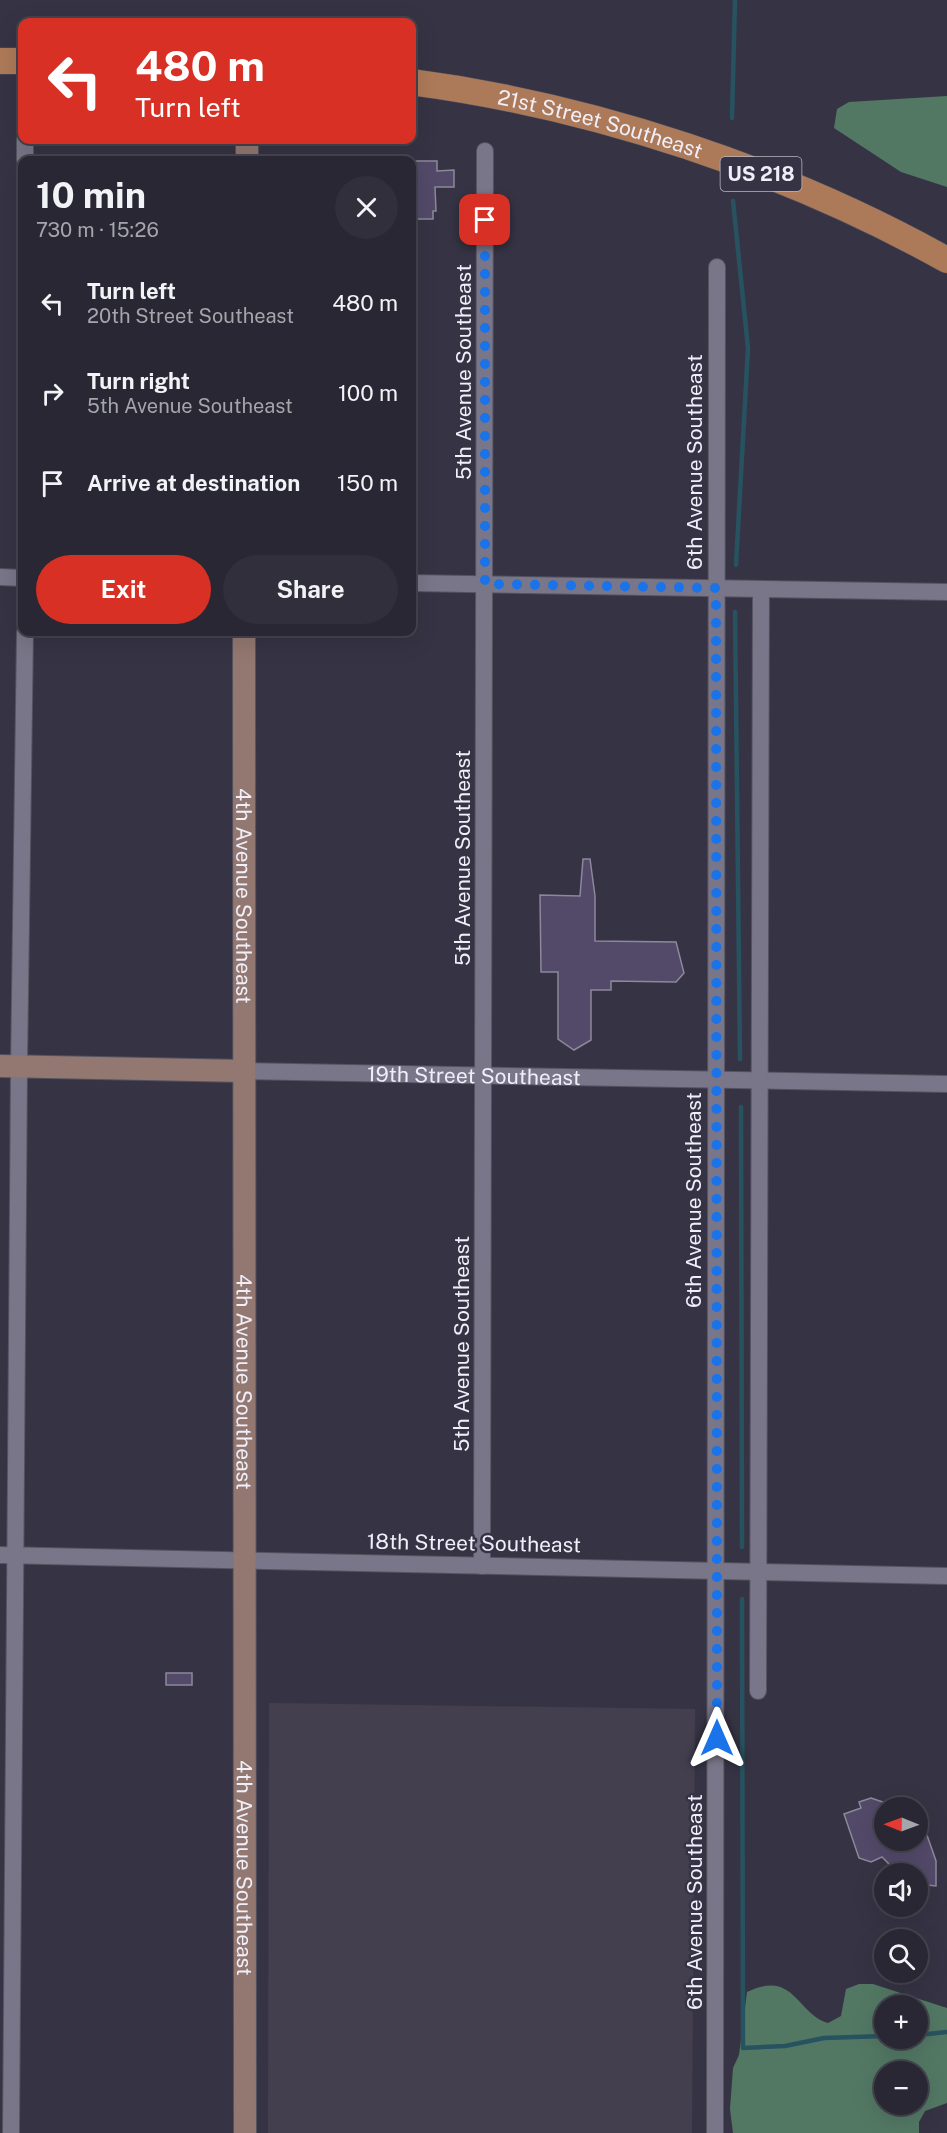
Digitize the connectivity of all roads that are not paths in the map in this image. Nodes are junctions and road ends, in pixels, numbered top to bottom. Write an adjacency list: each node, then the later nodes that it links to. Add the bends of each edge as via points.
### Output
1 (0, 61): 2 (main road)
2 (18, 61)
3 (416, 83): 5 (main road, 21st Street Southeast / US 218, via 566,112 672,143 826,201)
4 (485, 151): 10 (street, 5th Avenue Southeast)
5 (947, 260)
6 (717, 267): 11 (street, 6th Avenue Southeast)
7 (0, 577): 8 (street)
8 (18, 578)
9 (416, 583): 10 (street)
10 (485, 584): 11 (street); 18 (street, 5th Avenue Southeast)
11 (716, 588): 12 (street); 19 (street, 6th Avenue Southeast)
12 (761, 590): 13 (street); 20 (street)
13 (947, 592)
14 (26, 636): 16 (street)
15 (244, 636): 17 (street, 4th Avenue Southeast)
16 (9, 1066): 17 (street, 19th Street Southeast); 22 (street)
17 (244, 1071): 18 (street, 19th Street Southeast); 23 (street, 4th Avenue Southeast)
18 (484, 1076): 19 (street, 19th Street Southeast); 24 (street, 5th Avenue Southeast)
19 (716, 1080): 20 (street, 19th Street Southeast); 25 (street, 6th Avenue Southeast)
20 (760, 1080): 21 (street, 19th Street Southeast); 26 (street)
21 (947, 1084)
22 (7, 1556): 23 (street, 18th Street Southeast); 29 (street)
23 (244, 1560): 24 (street, 18th Street Southeast); 30 (street, 4th Avenue Southeast)
24 (482, 1566): 25 (street, 18th Street Southeast)
25 (717, 1572): 26 (street, 18th Street Southeast); 31 (street, 6th Avenue Southeast)
26 (759, 1572): 27 (street, 18th Street Southeast); 28 (street)
27 (947, 1576)
28 (758, 1691)
29 (11, 2133)
30 (245, 2133)
31 (715, 2133)

